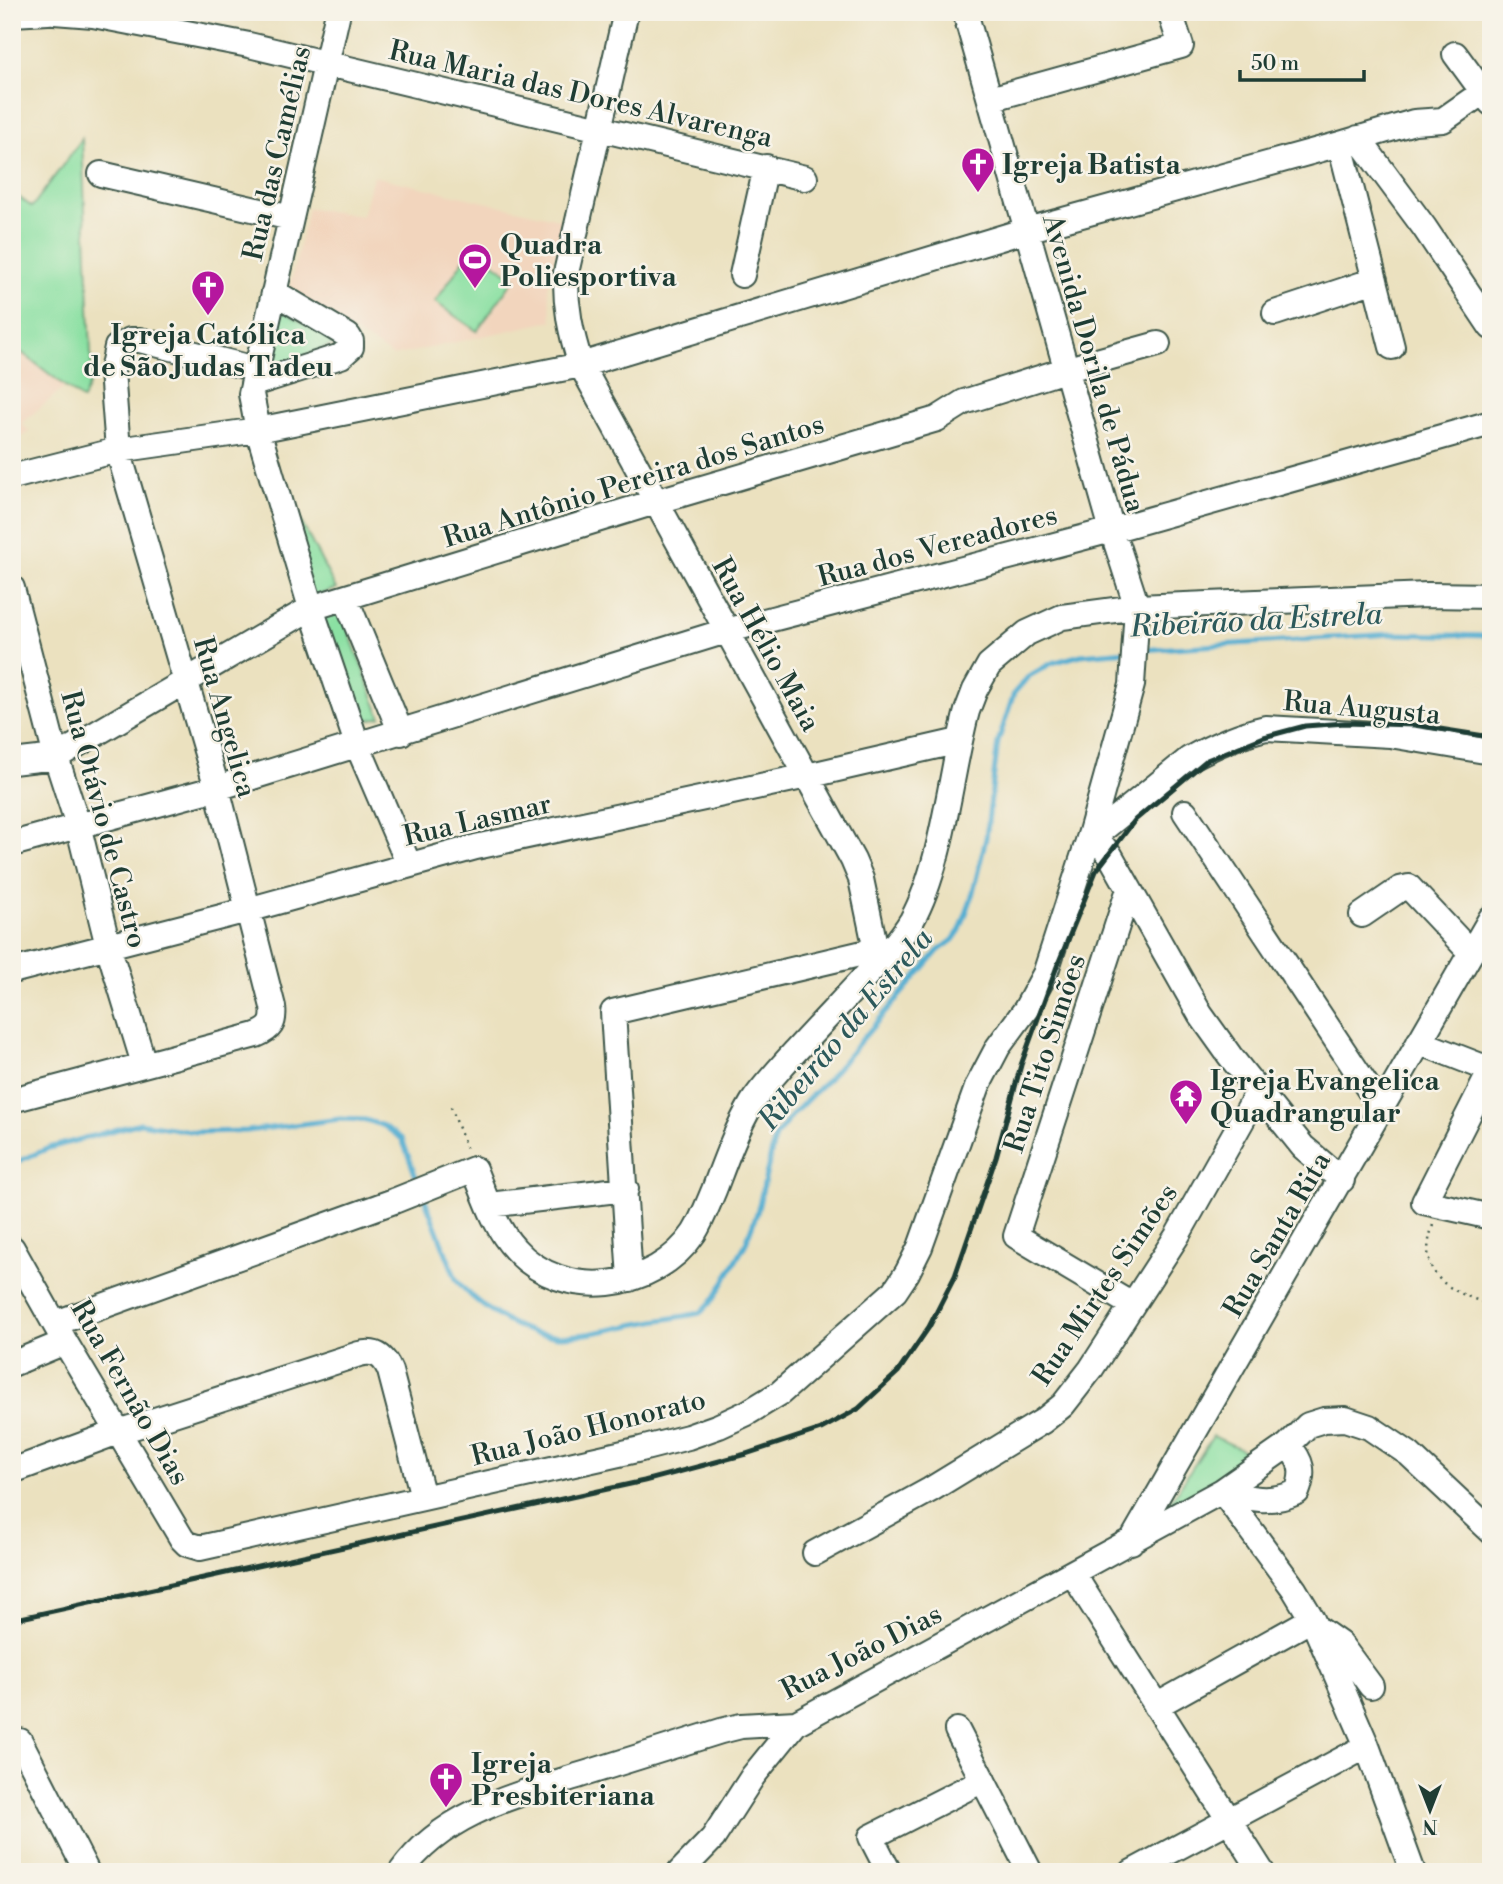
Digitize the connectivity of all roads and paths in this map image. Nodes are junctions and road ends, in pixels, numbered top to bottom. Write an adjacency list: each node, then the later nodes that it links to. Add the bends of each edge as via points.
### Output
1 (48, 12): 6 (street)
2 (54, 12): 9 (street, Rua Maria das Dores Alvarenga, via 174,29)
3 (338, 12): 9 (street, Rua das Camélias)
4 (626, 12): 12 (street, Rua Hélio Maia)
5 (1170, 12): 11 (street, via 1181,46)
6 (12, 13)
7 (963, 13): 11 (street, Avenida Dorila de Pádua)
8 (1455, 54): 10 (street)
9 (327, 63): 12 (street, Rua Maria das Dores Alvarenga); 17 (street, Rua das Camélias)
10 (1487, 97): 13 (street, via 1443,120 1414,122)
11 (990, 99): 18 (street, Avenida Dorila de Pádua)
12 (600, 129): 14 (street, Rua Maria das Dores Alvarenga); 26 (street, Rua Hélio Maia, via 566,274 565,302)
13 (1349, 141): 18 (street); 20 (street); 23 (street, via 1424,227)
14 (766, 167): 16 (street, Rua Maria das Dores Alvarenga); 19 (street)
15 (101, 174): 17 (street)
16 (805, 178)
17 (291, 218): 21 (street, Rua das Camélias)
18 (1027, 230): 26 (street); 27 (street, Avenida Dorila de Pádua)
19 (742, 275)
20 (1375, 280): 22 (street); 25 (street)
21 (274, 292): 28 (street, Rua das Camélias); 28 (street, via 348,337 351,347 341,356)
22 (1275, 313)
23 (1491, 327)
24 (1158, 344): 27 (street, Rua Antônio Pereira dos Santos)
25 (1392, 347)
26 (581, 365): 30 (street); 33 (street, Rua Hélio Maia)
27 (1068, 369): 33 (street, Rua Antônio Pereira dos Santos, via 964,402 937,419); 34 (street, Avenida Dorila de Pádua)
28 (254, 377): 30 (street, Rua das Camélias, via 252,402); 31 (street, Rua Angelica, via 141,340 122,342 112,361)
29 (1491, 423): 34 (street, Rua dos Vereadores)
30 (258, 430): 31 (street); 38 (street, Rua das Camélias)
31 (117, 450): 32 (street); 41 (street, Rua Angelica)
32 (12, 477)
33 (655, 502): 37 (street, Rua Antônio Pereira dos Santos); 40 (street, Rua Hélio Maia)
34 (1112, 530): 39 (street, Avenida Dorila de Pádua); 40 (street, Rua dos Vereadores)
35 (12, 588): 46 (street, Rua Otávio de Castro)
36 (1491, 596): 39 (street, via 1428,595)
37 (346, 599): 38 (street, Rua Antônio Pereira dos Santos); 42 (street)
38 (311, 608): 41 (street, Rua Antônio Pereira dos Santos); 44 (street, Rua das Camélias)
39 (1137, 613): 43 (street, via 1062,617 1006,648 989,665 975,690); 52 (street, Rua João Honorato, via 1132,685)
40 (726, 631): 42 (street, Rua dos Vereadores); 48 (street, Rua Hélio Maia)
41 (184, 681): 46 (street, Rua Antônio Pereira dos Santos); 49 (street, Rua Angelica)
42 (401, 733): 44 (street, Rua dos Vereadores)
43 (959, 741): 48 (street, Rua Lasmar); 61 (street, via 921,901 911,922)
44 (356, 744): 49 (street, Rua dos Vereadores); 54 (street, Rua das Camélias)
45 (1491, 752): 52 (street, Rua Augusta, via 1390,735 1266,728 1189,759 1102,830)
46 (56, 757): 47 (street); 51 (street, Rua Otávio de Castro)
47 (12, 762)
48 (807, 776): 54 (street, Rua Lasmar); 61 (street, Rua Hélio Maia, via 857,870)
49 (217, 788): 51 (street, Rua dos Vereadores); 56 (street, Rua Angelica)
50 (1185, 812): 69 (street)
51 (78, 825): 53 (street, Rua dos Vereadores); 59 (street, Rua Otávio de Castro)
52 (1091, 832): 55 (street); 86 (street, Rua João Honorato, via 1045,974 983,1074 920,1247 895,1291 780,1393 728,1422 641,1449)
53 (12, 844)
54 (409, 865): 56 (street, Rua Lasmar)
55 (1129, 889): 66 (street, via 1200,1014); 78 (street, Rua Tito Simões, via 1016,1236)
56 (248, 910): 59 (street, Rua Lasmar); 64 (street, Rua Angelica, via 273,1023 267,1030)
57 (1362, 915): 60 (street, via 1409,887)
58 (1491, 918): 60 (street, Rua Santa Rita)
59 (108, 946): 62 (street, Rua Lasmar); 64 (street, Rua Otávio de Castro)
60 (1471, 953): 63 (street, Rua Santa Rita)
61 (879, 954): 72 (street, via 613,1012); 77 (street, via 753,1101 684,1247 656,1269)
62 (12, 971)
63 (1419, 1042): 65 (street); 69 (street, Rua Santa Rita)
64 (144, 1064): 67 (street)
65 (1491, 1070): 73 (street)
66 (1258, 1092): 71 (street, via 1303,1147); 78 (street, Rua Mirtes Simões, via 1177,1236)
67 (12, 1100)
68 (451, 1107): 70 (path)
69 (1382, 1109): 71 (street, Rua Santa Rita)
70 (474, 1169): 74 (street); 80 (street)
71 (1342, 1180): 88 (street, Rua Santa Rita)
72 (626, 1189): 74 (street); 77 (street)
73 (1432, 1204): 75 (street); 79 (path, via 1431,1265 1447,1288)
74 (489, 1205): 77 (street, via 513,1247 542,1271 574,1283)
75 (1491, 1217)
76 (12, 1248): 80 (street, Rua Fernão Dias)
77 (630, 1279)
78 (1132, 1305): 90 (street, Rua Mirtes Simões, via 1078,1387 1044,1421)
79 (1491, 1305)
80 (60, 1332): 81 (street); 82 (street, Rua Fernão Dias)
81 (12, 1364)
82 (118, 1432): 84 (street); 86 (street, via 366,1352 377,1354 390,1371); 89 (street, Rua Fernão Dias, via 182,1539 193,1547)
83 (1288, 1445): 85 (street, Rua João Dias); 85 (street, via 1303,1468 1297,1492 1283,1499 1252,1500); 87 (street, Rua João Dias, via 1308,1425 1324,1420 1345,1419 1369,1427 1409,1454)
84 (12, 1471)
85 (1222, 1491): 88 (street, Rua João Dias); 92 (street)
86 (423, 1497): 89 (street, Rua João Honorato)
87 (1491, 1531)
88 (1131, 1542): 91 (street, Rua João Dias)
89 (211, 1547)
90 (815, 1553)
91 (1073, 1574): 94 (street); 95 (street, Rua João Dias)
92 (1314, 1624): 93 (street, via 1334,1638); 94 (street); 98 (street)
93 (1371, 1686)
94 (1156, 1706): 100 (street)
95 (796, 1723): 102 (street, Rua João Dias, via 721,1731 511,1797 444,1828); 103 (street, via 752,1776 713,1838)
96 (957, 1730): 99 (street)
97 (20, 1741): 101 (street)
98 (1367, 1746): 100 (street); 108 (street)
99 (983, 1780): 104 (street, via 871,1837); 105 (street)
100 (1230, 1820): 106 (street); 107 (street)
101 (87, 1872)
102 (401, 1872)
103 (680, 1872)
104 (889, 1872)
105 (1030, 1872)
106 (1132, 1872)
107 (1262, 1872)
108 (1413, 1872)

